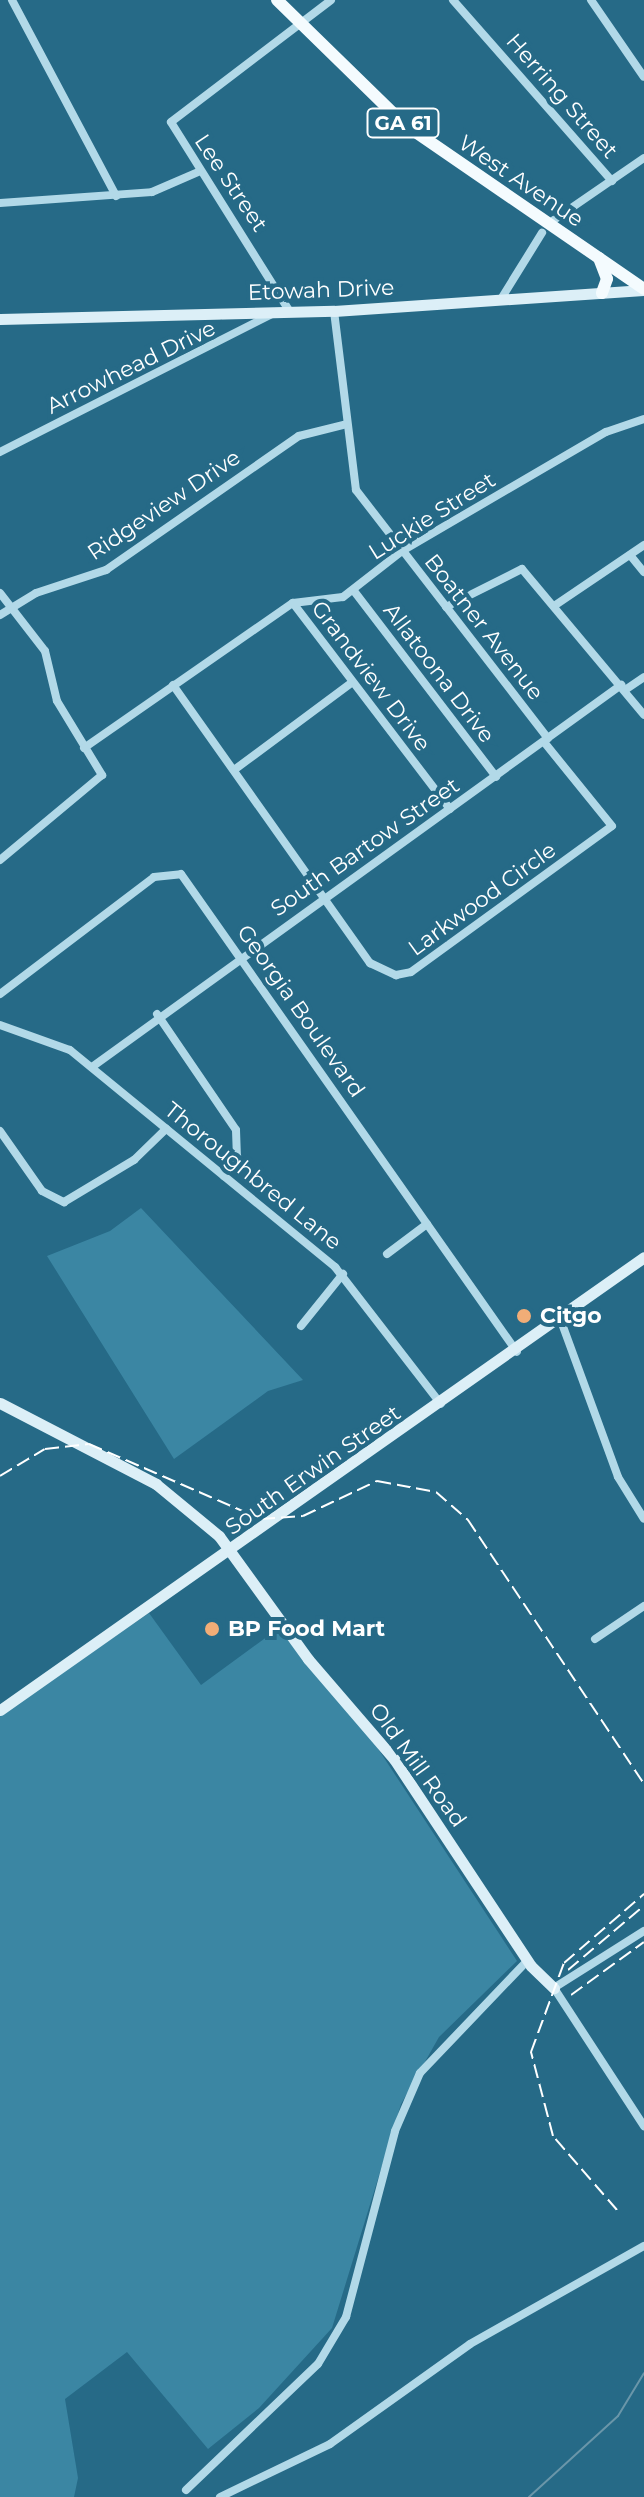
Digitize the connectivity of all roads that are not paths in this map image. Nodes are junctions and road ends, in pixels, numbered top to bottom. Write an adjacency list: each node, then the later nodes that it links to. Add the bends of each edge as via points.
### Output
1 (12, 0): 11 (street)
2 (277, 0): 6 (main road, West Avenue / GA 61)
3 (331, 0): 6 (street, Lee Street)
4 (453, 0): 10 (street, Herring Street)
5 (591, 0): 7 (street)
6 (297, 23): 9 (street, Lee Street, via 171,122); 13 (main road, West Avenue / GA 61, via 384,107)
7 (644, 77)
8 (644, 158): 10 (street)
9 (198, 172): 11 (street, via 152,192); 20 (street, Lee Street)
10 (612, 181): 13 (street)
11 (116, 196): 12 (street)
12 (0, 203)
13 (544, 229): 14 (main road, West Avenue / GA 61); 17 (street)
14 (599, 258): 15 (main road, West Avenue / GA 61); 16 (main road, via 607,279)
15 (644, 289): 16 (street, Etowah Drive)
16 (602, 293): 17 (street, Etowah Drive)
17 (501, 299): 18 (street, Etowah Drive)
18 (334, 311): 20 (street, Etowah Drive); 23 (street, Boatner Avenue)
19 (276, 312): 20 (street, Etowah Drive); 21 (street, Etowah Drive); 24 (street, Arrowhead Drive)
20 (290, 312)
21 (0, 319)
22 (644, 419): 26 (street, Luckie Street, via 606,432)
23 (347, 424): 26 (street, Boatner Avenue, via 356,490); 32 (street, Ridgeview Drive, via 295,439 106,570)
24 (0, 452)
25 (644, 545): 27 (street)
26 (402, 551): 29 (street, Luckie Street); 34 (street, Boatner Avenue)
27 (630, 555): 28 (street); 33 (street)
28 (644, 572)
29 (354, 591): 31 (street, Luckie Street); 44 (street, Allatoona Drive)
30 (0, 593): 32 (street)
31 (293, 603): 37 (street, Grandview Drive); 38 (street, Luckie Street)
32 (11, 606): 35 (street, Ridgeview Drive); 42 (street, via 45,651 57,701)
33 (554, 606): 34 (street, via 522,569); 39 (street)
34 (446, 607): 41 (street, Boatner Avenue)
35 (0, 615)
36 (644, 677): 39 (street, South Bartow Street)
37 (351, 683): 43 (street); 45 (street, Grandview Drive)
38 (173, 685): 42 (street, Luckie Street); 43 (street, Larkwood Circle)
39 (623, 688): 40 (street); 41 (street, South Bartow Street)
40 (644, 715)
41 (546, 740): 44 (street, South Bartow Street); 46 (street, Boatner Avenue)
42 (84, 748): 47 (street, via 100,782)
43 (234, 770): 48 (street, Larkwood Circle)
44 (496, 777): 45 (street, South Bartow Street)
45 (450, 809): 48 (street, South Bartow Street)
46 (612, 826): 48 (street, Larkwood Circle, via 411,972 383,972 370,963)
47 (0, 860)
48 (325, 899): 49 (street, South Bartow Street)
49 (241, 956): 50 (street, Georgia Boulevard, via 187,879 167,871); 51 (street, South Bartow Street); 57 (street, Georgia Boulevard)
50 (0, 994)
51 (157, 1014): 53 (street, South Bartow Street); 56 (street, via 235,1126 237,1156)
52 (0, 1025): 53 (street, Thoroughbred Lane, via 46,1036)
53 (92, 1067): 54 (street, Thoroughbred Lane)
54 (166, 1129): 55 (street, via 134,1160 64,1202 42,1191); 56 (street, Thoroughbred Lane)
55 (0, 1131)
56 (224, 1176): 60 (street, Thoroughbred Lane)
57 (427, 1224): 58 (street); 63 (street, Georgia Boulevard)
58 (387, 1254)
59 (644, 1257): 61 (street, South Erwin Street)
60 (343, 1274): 62 (street); 65 (street, Thoroughbred Lane)
61 (561, 1321): 63 (street, South Erwin Street); 66 (street, via 618,1477)
62 (301, 1326)
63 (517, 1352): 65 (street, South Erwin Street)
64 (0, 1403): 67 (street, Old Mill Road, via 156,1484)
65 (442, 1405): 67 (street, South Erwin Street)
66 (644, 1519)
67 (232, 1551): 70 (street, South Erwin Street); 72 (street, Old Mill Road, via 313,1666 394,1759)
68 (644, 1606): 69 (street)
69 (595, 1639)
70 (0, 1710)
71 (644, 1931): 73 (street)
72 (528, 1960): 73 (street, Old Mill Road); 76 (street, via 420,2073 395,2131 346,2317 318,2364)
73 (554, 1988): 74 (street)
74 (644, 2126)
75 (644, 2246): 77 (street, via 470,2344 330,2444)
76 (186, 2490)
77 (220, 2497)

